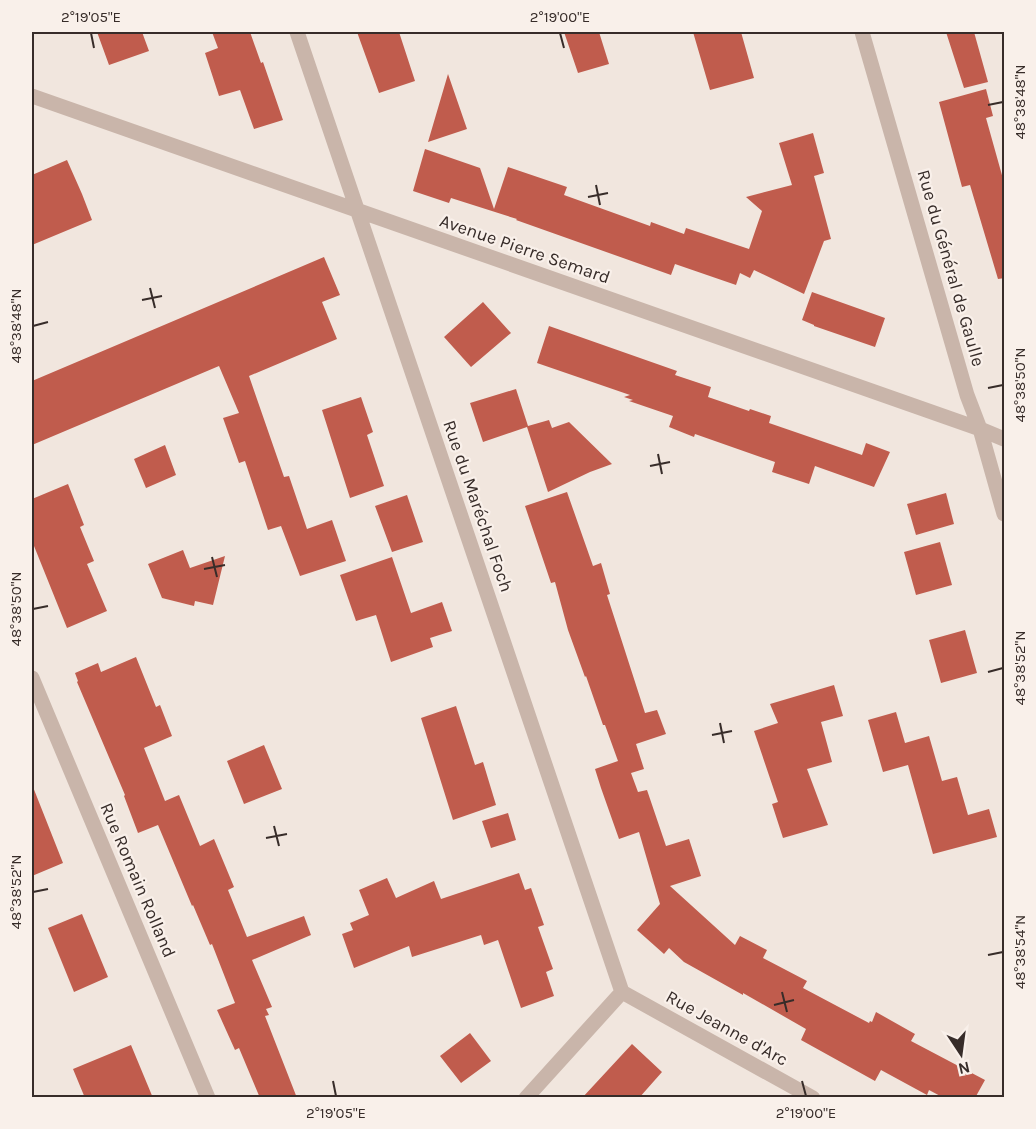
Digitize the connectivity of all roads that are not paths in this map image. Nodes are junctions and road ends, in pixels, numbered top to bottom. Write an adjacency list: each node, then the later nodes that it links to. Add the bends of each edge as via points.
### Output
1 (297, 32): 4 (street, Rue du Maréchal Foch)
2 (862, 32): 5 (street, Rue du Général de Gaulle)
3 (32, 96): 4 (street, Avenue Pierre Semard)
4 (358, 212): 5 (street, Avenue Pierre Semard); 9 (street, Rue du Maréchal Foch)
5 (980, 429): 6 (street, Avenue Pierre Semard); 7 (street, Rue du Général de Gaulle)
6 (1005, 439)
7 (1005, 514)
8 (32, 678): 10 (street, Rue Romain Rolland)
9 (622, 993): 11 (street); 12 (street, Rue Jeanne d'Arc)
10 (208, 1098)
11 (526, 1098)
12 (813, 1098)

